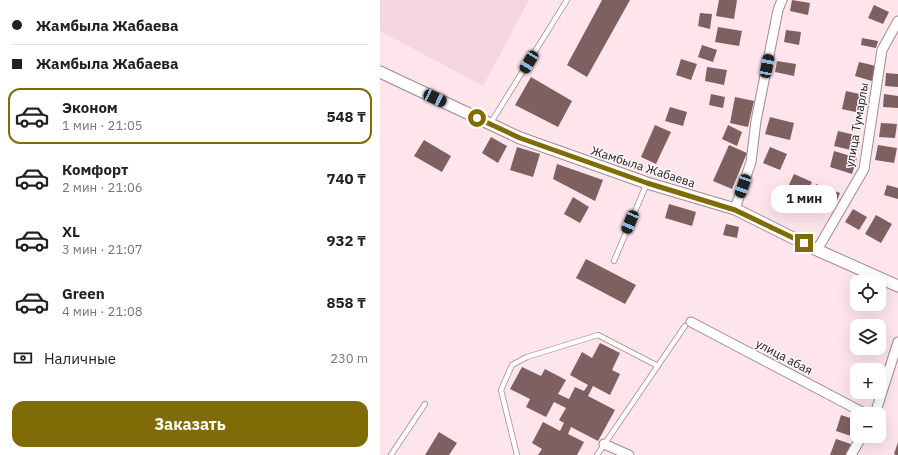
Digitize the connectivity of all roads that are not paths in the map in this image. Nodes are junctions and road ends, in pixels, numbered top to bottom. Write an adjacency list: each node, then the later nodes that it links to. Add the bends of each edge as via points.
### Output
1 (567, 0): 5 (lane)
2 (782, 0): 7 (street, via 776,18 756,121 751,162)
3 (898, 21): 8 (street, улица Тумарлы, via 882,50 864,169)
4 (380, 72): 5 (street, Жамбыла Жабаева)
5 (490, 124): 6 (street, Жамбыла Жабаева, via 520,138)
6 (647, 183): 7 (street, Жамбыла Жабаева); 9 (lane)
7 (735, 210): 8 (street, Жамбыла Жабаева)
8 (817, 250): 10 (street, Жамбыла Жабаева)
9 (614, 261)
10 (898, 286)
11 (688, 324): 13 (lane); 15 (street, улица абая)
12 (898, 342): 16 (street)
13 (658, 366): 18 (lane); 20 (lane, via 598,335 527,357 512,365 501,390)
14 (425, 404): 19 (lane)
15 (852, 407)
16 (877, 407)
17 (858, 443): 23 (street)
18 (604, 444): 21 (lane); 22 (street)
19 (391, 455)
20 (517, 455)
21 (597, 455)
22 (629, 455)
23 (851, 455)

